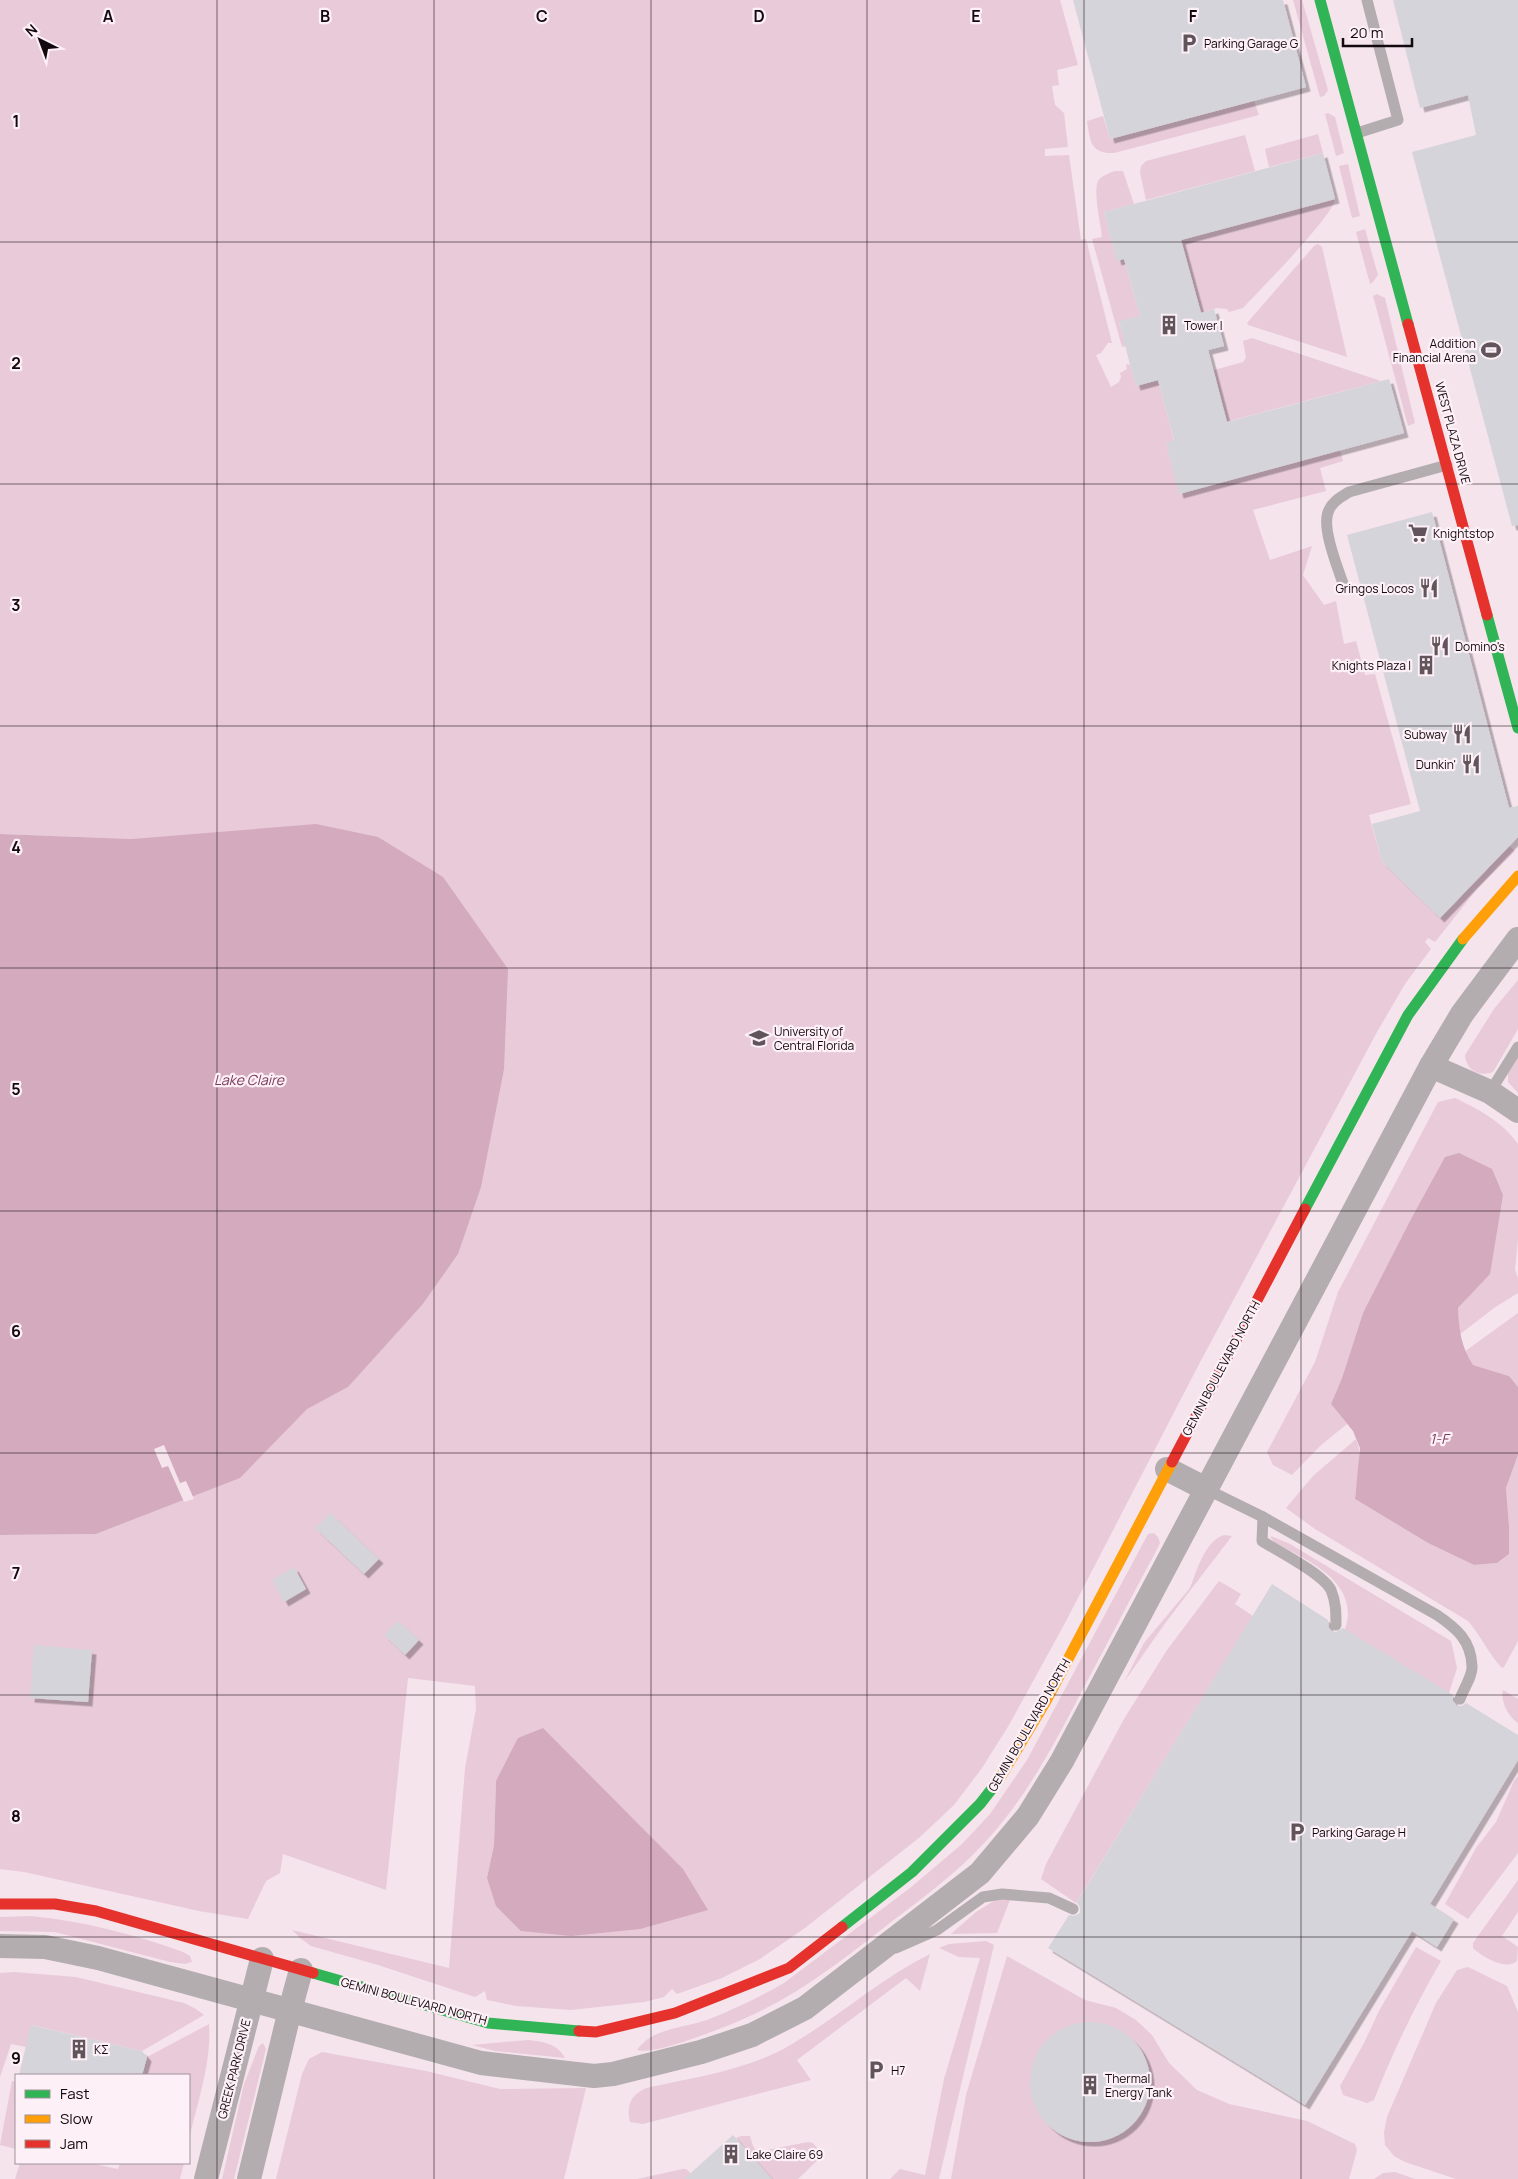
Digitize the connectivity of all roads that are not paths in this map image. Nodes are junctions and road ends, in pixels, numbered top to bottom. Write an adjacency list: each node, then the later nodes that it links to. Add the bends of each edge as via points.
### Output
1 (1320, 0): 3 (street, WEST PLAZA DRIVE)
2 (1367, 0): 3 (lane, via 1398,120)
3 (1357, 133): 4 (street, WEST PLAZA DRIVE)
4 (1448, 465): 5 (lane, via 1349,492 1336,500 1328,510 1325,523); 6 (street, WEST PLAZA DRIVE)
5 (1345, 589)
6 (1518, 728)
7 (1518, 876): 13 (street, GEMINI BOULEVARD NORTH, via 1453,951 1408,1015)
8 (1518, 939): 10 (street, via 1462,1014)
9 (1518, 1047): 11 (lane)
10 (1431, 1066): 11 (street); 14 (street)
11 (1490, 1092): 12 (street)
12 (1518, 1111)
13 (1167, 1469): 14 (street); 23 (street, GEMINI BOULEVARD NORTH, via 1046,1701 992,1792 912,1872 789,1968 674,2013 596,2032 488,2022)
14 (1206, 1489): 15 (lane); 22 (street, via 1062,1761 1028,1816 980,1873)
15 (1263, 1517): 16 (lane, via 1262,1541 1315,1574 1330,1588 1336,1603); 17 (lane, via 1457,1629 1466,1644 1472,1667)
16 (1336, 1625)
17 (1460, 1699)
18 (0, 1904): 21 (street, GEMINI BOULEVARD NORTH, via 55,1904 96,1911)
19 (1073, 1909): 22 (lane, via 1049,1898 1002,1894 983,1897 937,1930)
20 (0, 1946): 24 (street, via 45,1947 98,1958)
21 (262, 1959): 23 (street, GEMINI BOULEVARD NORTH); 24 (street, GREEK PARK DRIVE)
22 (869, 1960): 25 (street, via 806,2008 752,2035 701,2052 594,2076 480,2063)
23 (301, 1970): 25 (street)
24 (252, 2000): 25 (street); 26 (street, GREEK PARK DRIVE)
25 (290, 2010): 27 (street)
26 (206, 2179)
27 (249, 2179)

